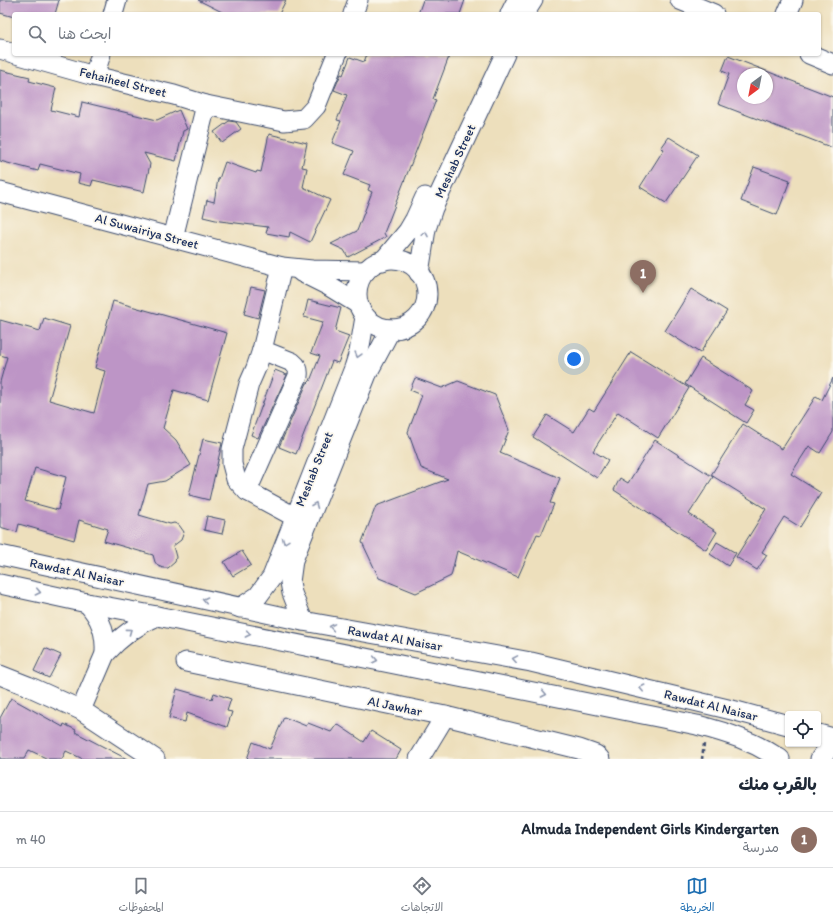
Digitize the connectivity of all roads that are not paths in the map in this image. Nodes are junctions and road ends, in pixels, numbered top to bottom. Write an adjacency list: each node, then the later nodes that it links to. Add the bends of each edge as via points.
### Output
1 (117, 0): 7 (street)
2 (358, 0): 8 (street)
3 (516, 0): 9 (street)
4 (533, 0): 10 (street)
5 (680, 0): 11 (street)
6 (793, 0): 12 (street)
7 (114, 12)
8 (354, 12)
9 (511, 12)
10 (525, 12)
11 (709, 12)
12 (788, 12)
13 (0, 49): 14 (street, Fehaiheel Street)
14 (12, 53)
15 (22, 56): 22 (street, Fehaiheel Street)
16 (100, 56): 22 (street)
17 (336, 56): 23 (street, Fehaiheel Street, via 316,106 304,118 284,121)
18 (491, 56): 26 (street, Meshab Street, via 415,219)
19 (504, 56): 29 (street, Meshab Street, one-way to 19, via 426,229 433,208)
20 (814, 56): 21 (street)
21 (833, 64)
22 (94, 76): 23 (street, Fehaiheel Street)
23 (206, 105): 25 (street)
24 (0, 192): 25 (street, Al Suwairiya Street)
25 (173, 238): 27 (street, Al Suwairiya Street)
26 (383, 261): 28 (street); 29 (street, via 393,259 403,262)
27 (288, 268): 28 (street, Al Suwairiya Street); 30 (street, Al Suwairiya Street, via 321,282); 32 (street)
28 (366, 271): 30 (street, via 357,292)
29 (419, 273): 31 (street, via 427,291 423,310 410,324)
30 (362, 310): 31 (street, via 377,326); 34 (street, Meshab Street, one-way to 34, via 359,352 354,368)
31 (391, 329): 40 (street, Meshab Street, one-way to 31, via 290,582 293,560 367,374)
32 (262, 350): 33 (street, via 249,384 232,449 236,479); 33 (street, via 292,362 299,371)
33 (247, 492): 34 (street)
34 (295, 517): 38 (street, Meshab Street, one-way to 38, via 272,576 258,596)
35 (0, 555): 38 (street, Rawdat Al Naisar, one-way to 35)
36 (0, 584): 37 (street, Rawdat Al Naisar, one-way to 37)
37 (87, 603): 39 (street, Rawdat Al Naisar); 41 (street, via 102,626 105,635)
38 (240, 608): 40 (street, Rawdat Al Naisar)
39 (157, 616): 41 (street, one-way to 39, via 128,631); 53 (street, Rawdat Al Naisar, one-way to 53, via 697,725 744,739)
40 (303, 621): 46 (street, Rawdat Al Naisar, one-way to 40, via 531,662)
41 (105, 654): 44 (street)
42 (186, 662): 45 (street, Al Jawhar)
43 (0, 675): 44 (street)
44 (81, 710): 50 (street)
45 (445, 716): 51 (street); 52 (street, Al Jawhar, via 579,749)
46 (785, 724)
47 (821, 735): 48 (street)
48 (833, 738)
49 (833, 746): 54 (street)
50 (155, 759)
51 (419, 759)
52 (600, 759)
53 (780, 759)
54 (820, 759)

